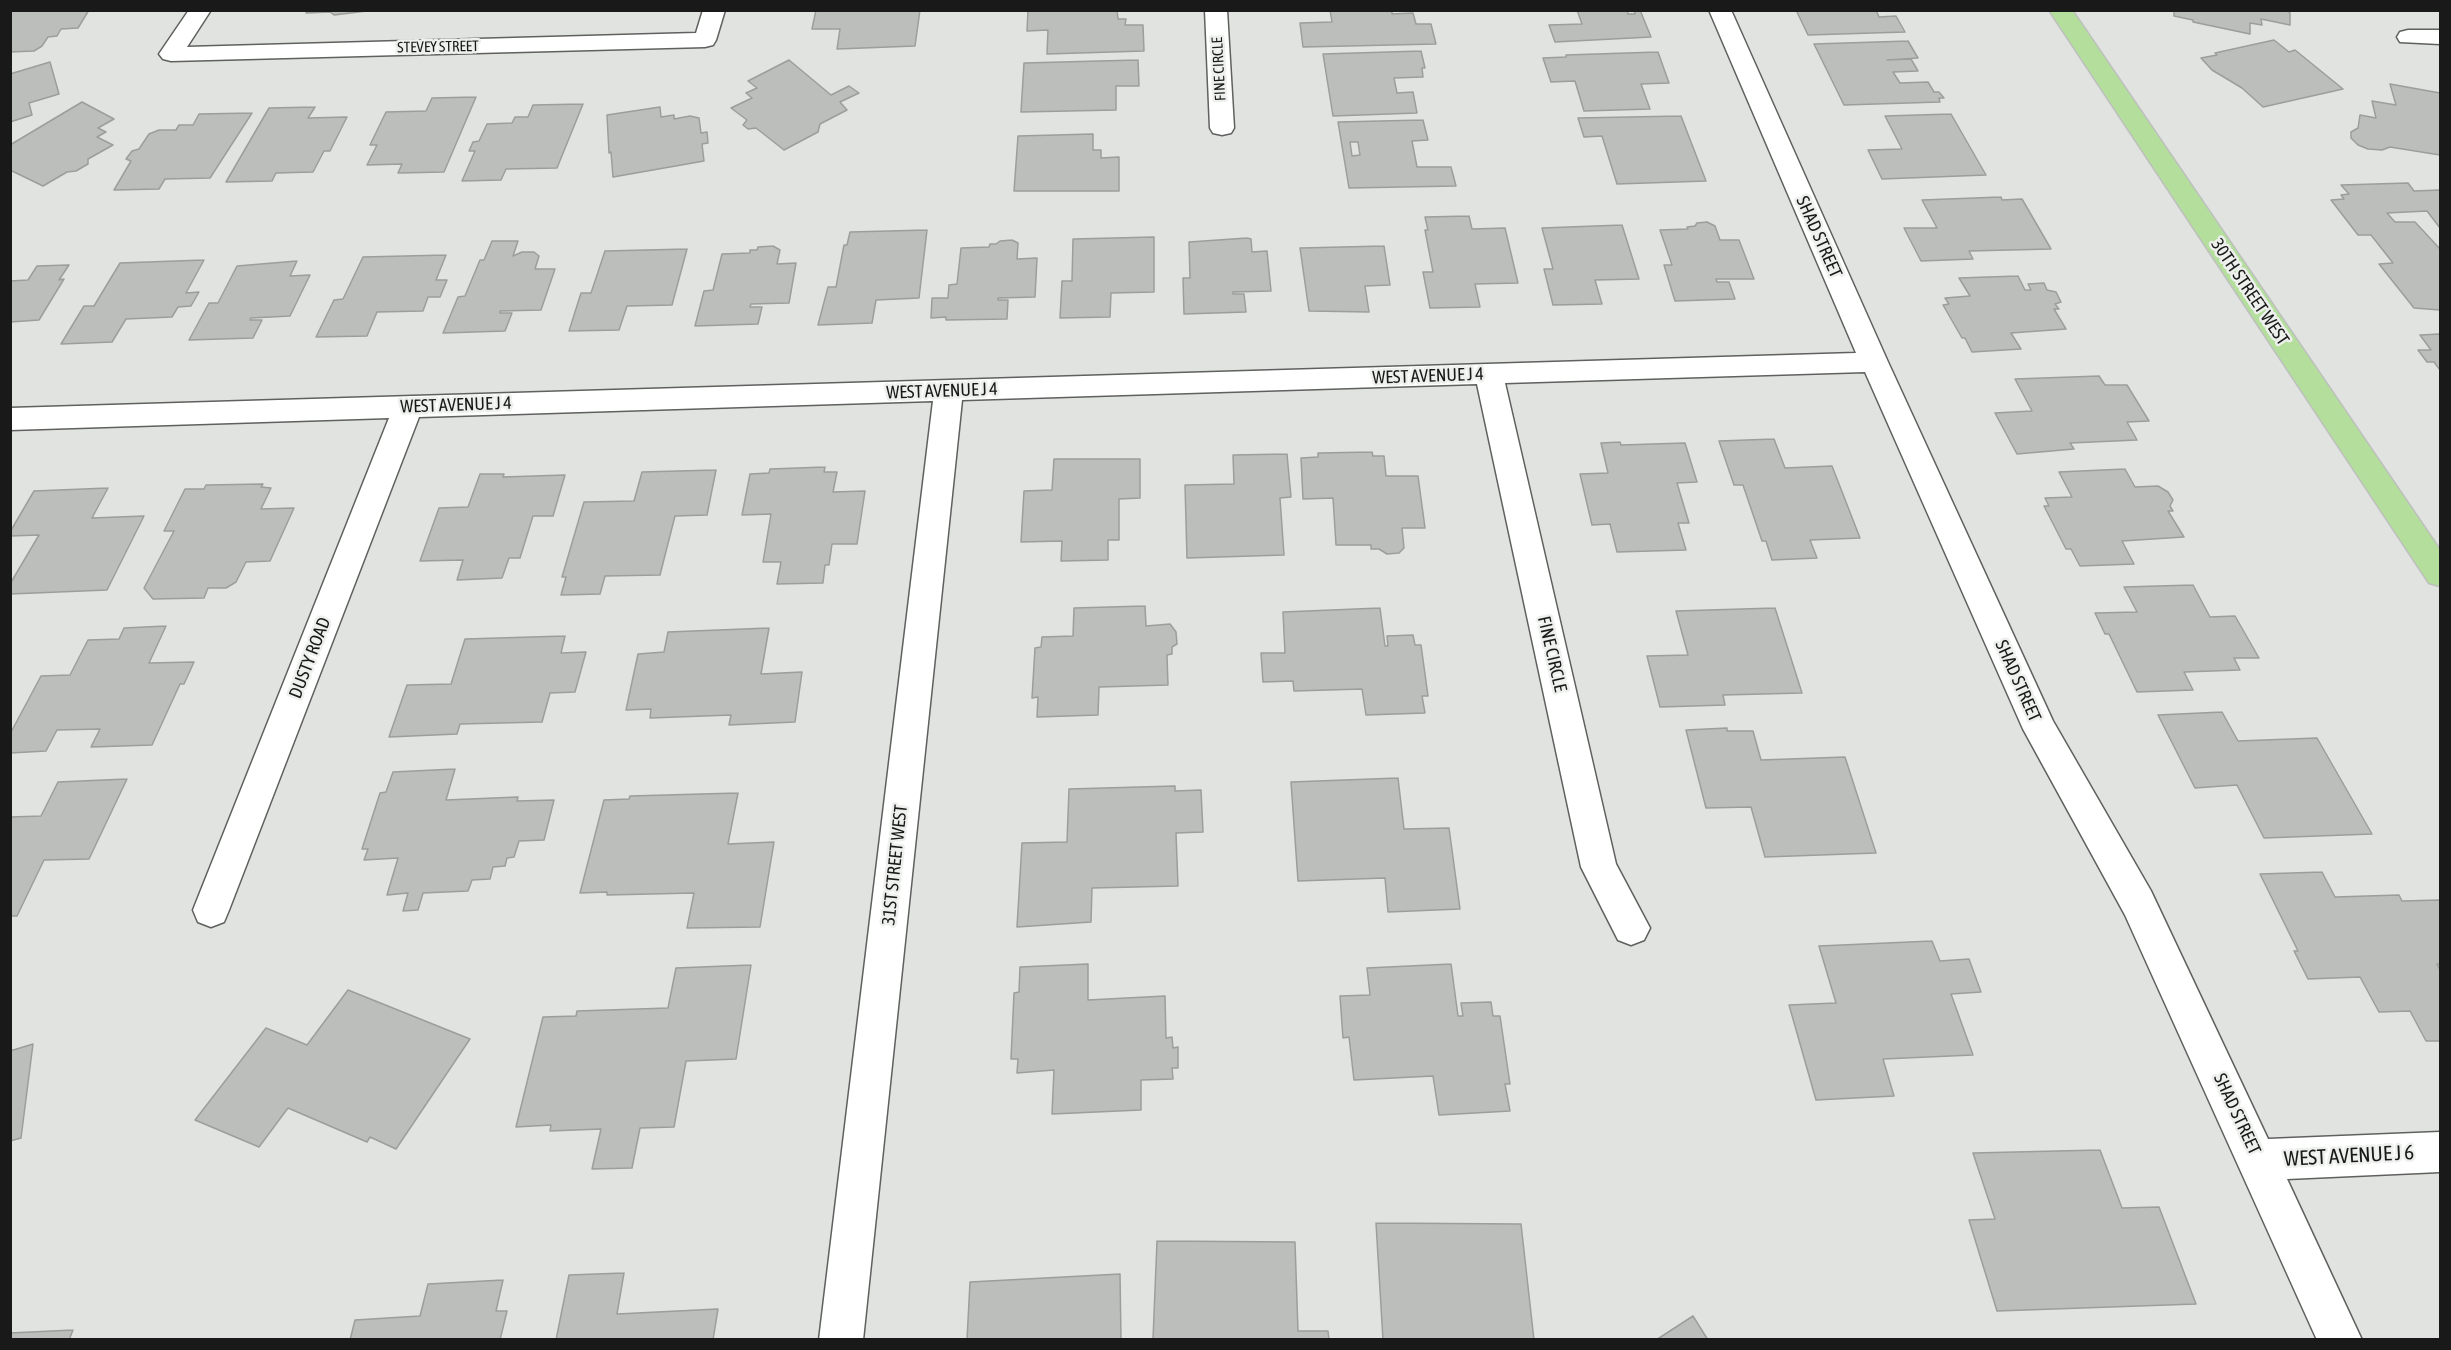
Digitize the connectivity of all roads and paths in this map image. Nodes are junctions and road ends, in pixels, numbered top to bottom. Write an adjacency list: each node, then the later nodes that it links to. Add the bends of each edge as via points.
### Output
1 (201, 10): 2 (street, STEVEY STREET, via 171,54 705,40)
2 (714, 10)
3 (1216, 10): 8 (street, FINE CIRCLE)
4 (1720, 10): 9 (street, SHAD STREET)
5 (2060, 10): 14 (main road, 30TH STREET WEST)
6 (2408, 37): 7 (street)
7 (2440, 37)
8 (1222, 128)
9 (1874, 362): 10 (street, WEST AVENUE J 4); 18 (street, SHAD STREET, via 2040,729 2138,903)
10 (1489, 374): 11 (street, WEST AVENUE J 4); 16 (street, FINE CIRCLE, via 1599,867)
11 (948, 390): 12 (street, WEST AVENUE J 4); 19 (street, 31ST STREET WEST)
12 (408, 407): 13 (street, WEST AVENUE J 4); 15 (street, DUSTY ROAD)
13 (10, 419)
14 (2440, 574)
15 (212, 910)
16 (1631, 928)
17 (2440, 1152): 18 (street, WEST AVENUE J 6)
18 (2258, 1160): 20 (street, SHAD STREET)
19 (841, 1340)
20 (2340, 1340)

